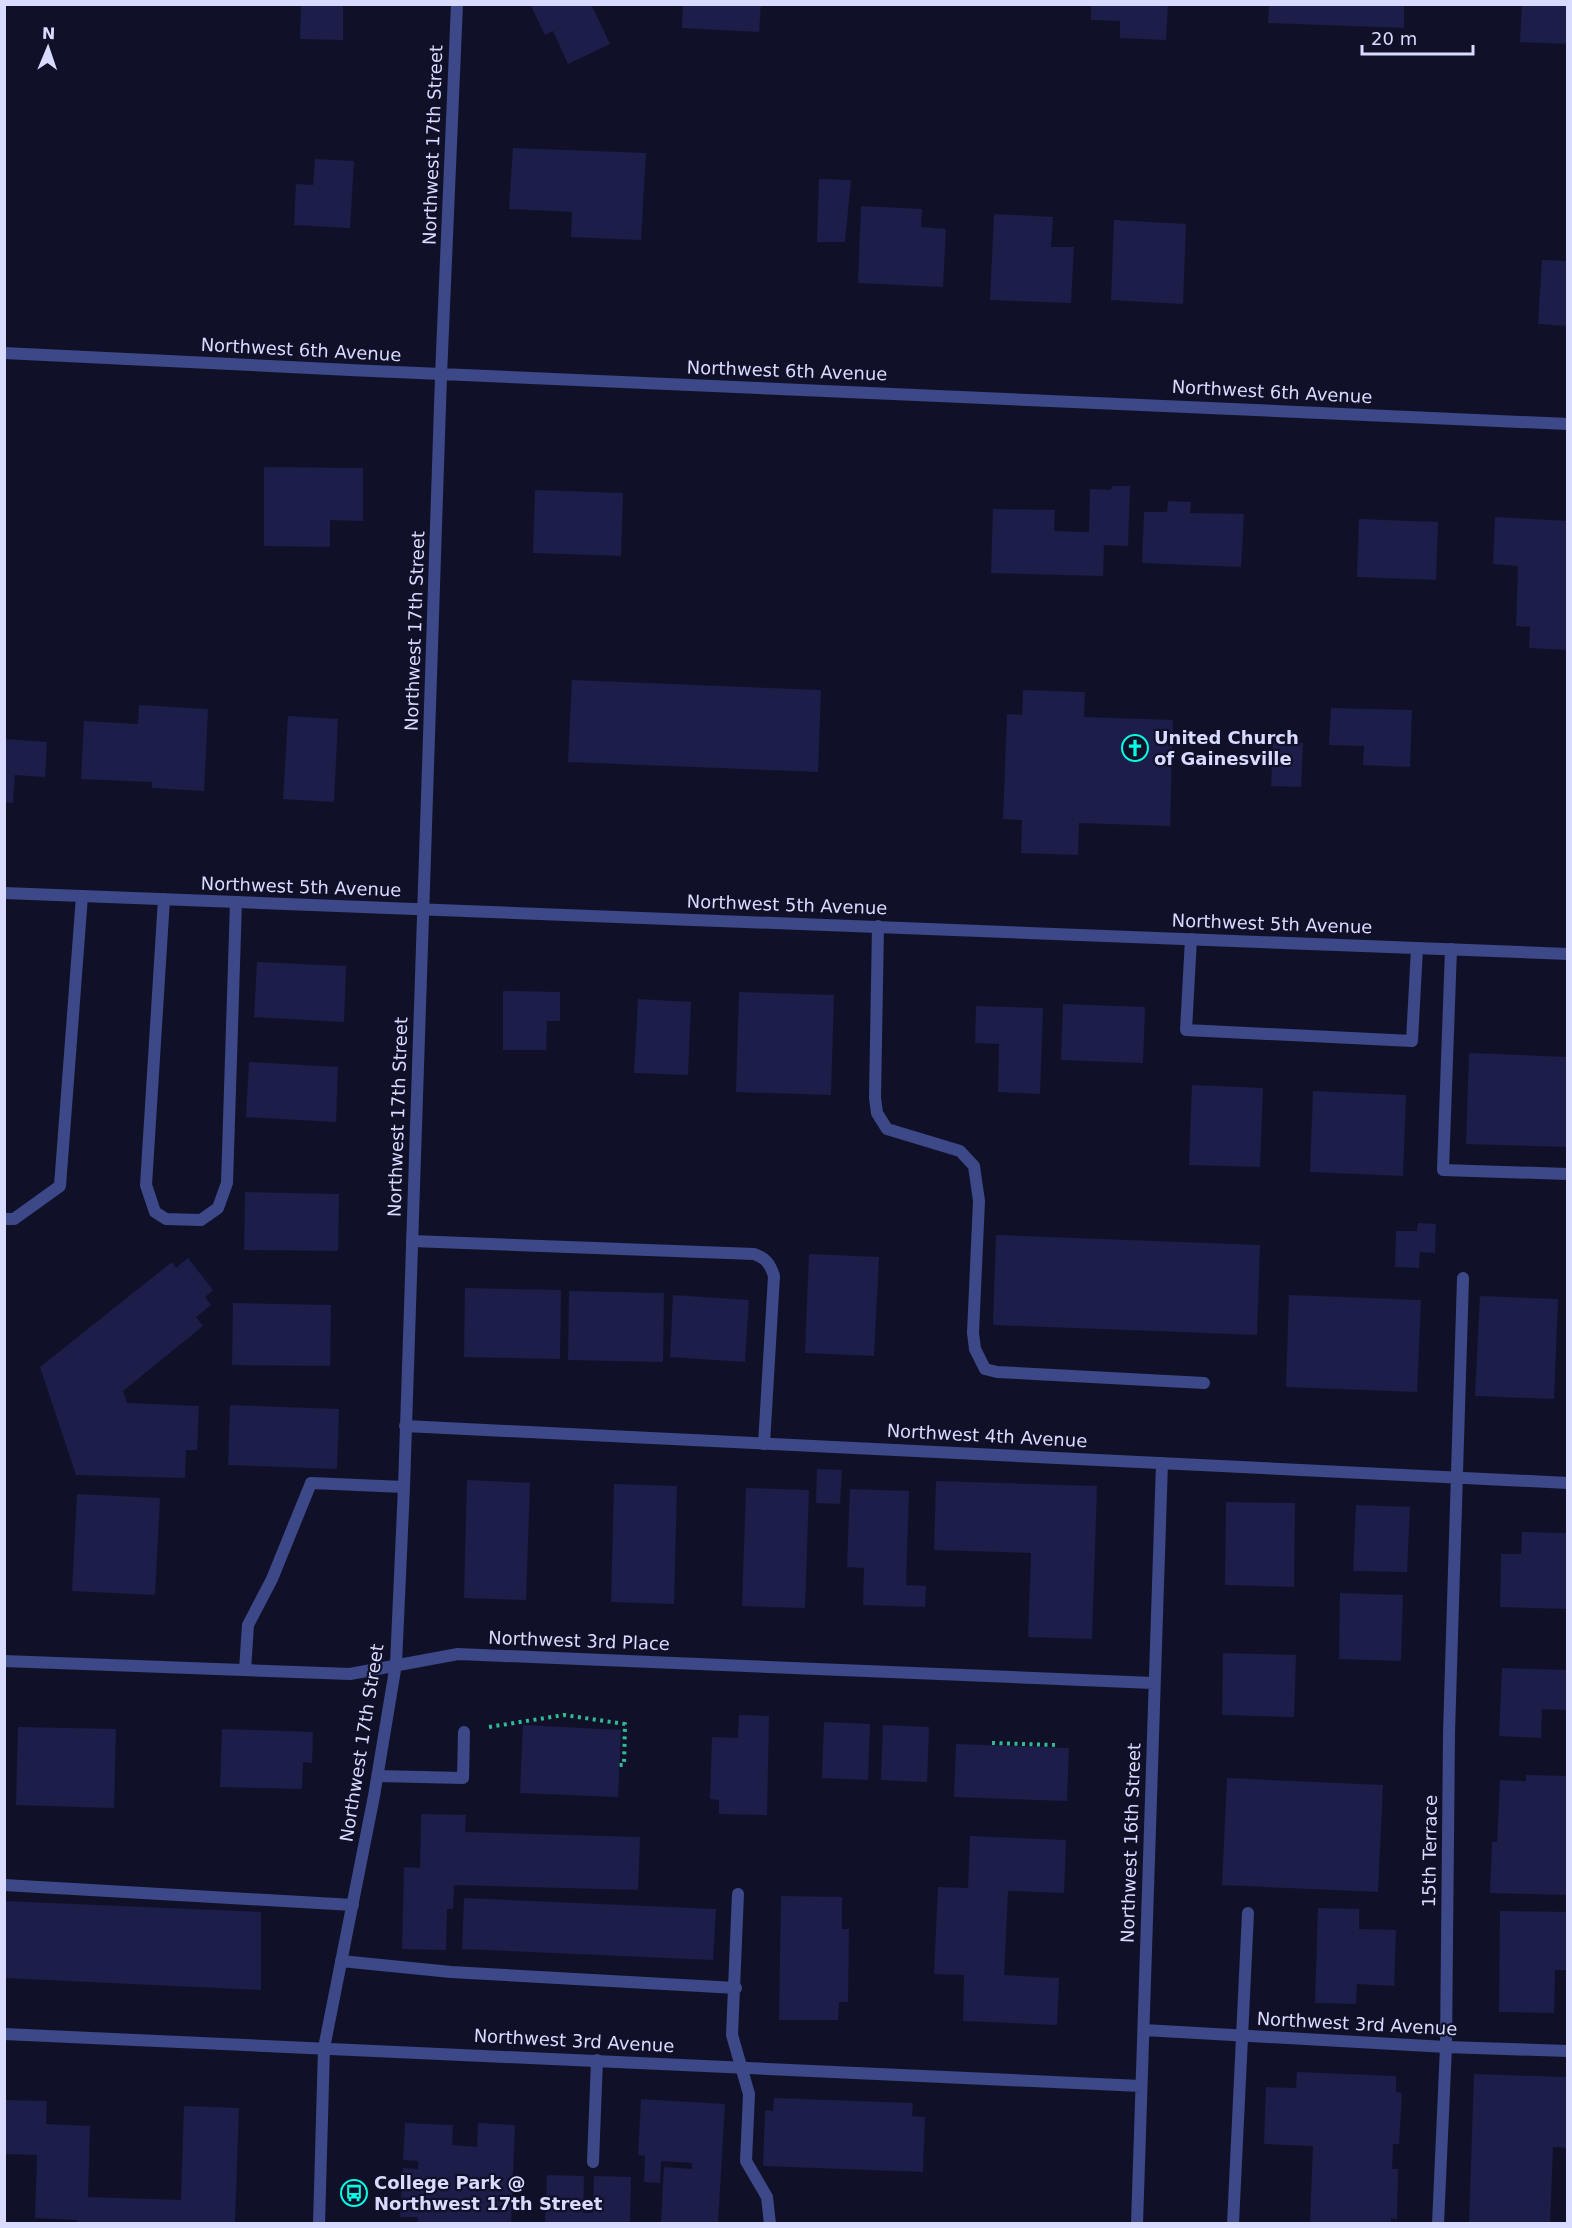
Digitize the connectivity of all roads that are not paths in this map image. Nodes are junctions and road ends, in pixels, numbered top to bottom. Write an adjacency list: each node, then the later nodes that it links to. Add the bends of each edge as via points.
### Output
1 (457, 4): 3 (street, Northwest 17th Street)
2 (4, 353): 3 (street, Northwest 6th Avenue)
3 (441, 376): 4 (street, Northwest 6th Avenue); 9 (street, Northwest 17th Street)
4 (1568, 424)
5 (4, 893): 6 (street, Northwest 5th Avenue)
6 (82, 896): 7 (street, Northwest 5th Avenue); 16 (street, via 60,1186 14,1219)
7 (164, 900): 8 (street, Northwest 5th Avenue); 8 (street, via 146,1185 155,1212 166,1219 201,1220 218,1208 227,1183)
8 (236, 902): 9 (street, Northwest 5th Avenue)
9 (424, 910): 10 (street, Northwest 5th Avenue); 17 (street, Northwest 17th Street)
10 (878, 926): 11 (street, Northwest 5th Avenue); 19 (street, via 874,1098 877,1113 887,1129 960,1151 974,1166 979,1201 973,1333 975,1349 985,1369)
11 (1191, 939): 12 (street, Northwest 5th Avenue); 12 (street, via 1186,1030 1412,1041)
12 (1417, 948): 13 (street, Northwest 5th Avenue)
13 (1451, 949): 14 (street, Northwest 5th Avenue); 15 (street, via 1443,1170)
14 (1568, 954)
15 (1568, 1174)
16 (4, 1219)
17 (412, 1241): 20 (street, Northwest 17th Street); 21 (street, via 764,1257 774,1276)
18 (1463, 1278): 23 (street, 15th Terrace)
19 (1204, 1383)
20 (405, 1426): 21 (street, Northwest 4th Avenue); 25 (street, Northwest 17th Street)
21 (764, 1444): 22 (street, Northwest 4th Avenue)
22 (1162, 1463): 23 (street, Northwest 4th Avenue); 29 (street, Northwest 16th Street)
23 (1456, 1479): 24 (street, Northwest 4th Avenue); 41 (street, 15th Terrace)
24 (1568, 1484)
25 (404, 1487): 27 (street, Northwest 17th Street); 28 (street, via 311,1483 272,1579 248,1625)
26 (4, 1661): 28 (street, Northwest 3rd Place)
27 (396, 1664): 28 (street, Northwest 3rd Place, via 350,1674); 29 (street, Northwest 3rd Place, via 458,1654); 31 (street, Northwest 17th Street)
28 (245, 1670)
29 (1153, 1683): 38 (street, Northwest 16th Street)
30 (464, 1731): 31 (street, via 463,1778)
31 (378, 1776): 34 (street, Northwest 17th Street)
32 (4, 1885): 34 (street)
33 (738, 1894): 37 (street)
34 (352, 1905): 36 (street, Northwest 17th Street)
35 (1248, 1912): 40 (street)
36 (341, 1960): 37 (street, via 451,1972); 42 (street, Northwest 17th Street)
37 (736, 1988): 45 (street, via 732,2035)
38 (1144, 2030): 40 (street, Northwest 3rd Avenue); 46 (street, Northwest 16th Street)
39 (4, 2034): 42 (street, Northwest 3rd Avenue)
40 (1242, 2036): 41 (street, Northwest 3rd Avenue); 51 (street)
41 (1446, 2047): 43 (street, Northwest 3rd Avenue); 52 (street, 15th Terrace)
42 (324, 2048): 44 (street, Northwest 3rd Avenue); 48 (street, Northwest 17th Street)
43 (1568, 2051)
44 (597, 2060): 45 (street, Northwest 3rd Avenue); 47 (street)
45 (740, 2067): 46 (street, Northwest 3rd Avenue); 49 (street, via 749,2094 746,2161 767,2197)
46 (1141, 2086): 50 (street, Northwest 16th Street)
47 (593, 2163)
48 (319, 2223)
49 (770, 2223)
50 (1137, 2223)
51 (1233, 2223)
52 (1438, 2223)

